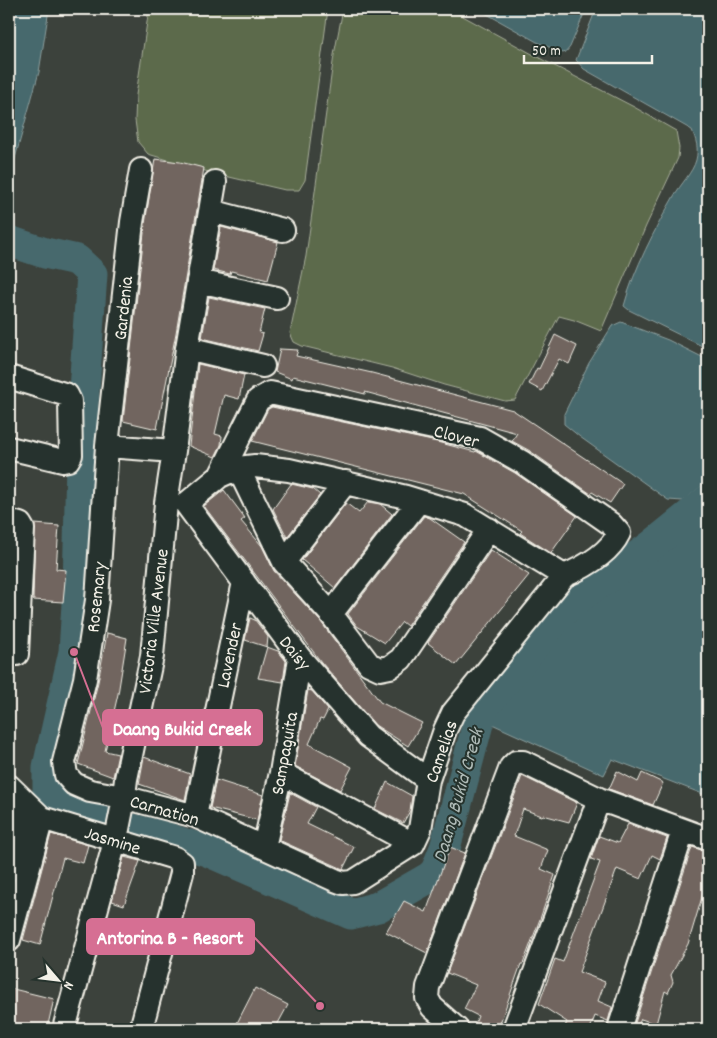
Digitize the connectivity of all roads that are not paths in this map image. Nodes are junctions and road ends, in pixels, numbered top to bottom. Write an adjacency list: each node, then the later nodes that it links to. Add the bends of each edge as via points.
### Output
1 (141, 170): 10 (street, Gardenia, via 132,222)
2 (215, 182): 3 (street, Victoria Ville Avenue)
3 (211, 211): 4 (street); 5 (street, Victoria Ville Avenue)
4 (283, 230)
5 (198, 281): 6 (street); 7 (street, Victoria Ville Avenue)
6 (277, 298)
7 (187, 348): 8 (street); 12 (street, Victoria Ville Avenue)
8 (263, 366)
9 (9, 377): 11 (street, via 67,395 70,401 70,455 63,461)
10 (107, 446): 12 (street); 27 (street, Rosemary, via 97,600 84,678 64,762)
11 (9, 448)
12 (174, 452): 16 (street, Victoria Ville Avenue)
13 (229, 472): 14 (street, via 255,466); 16 (street); 19 (street); 20 (street, Clover, via 258,400 270,393 480,438 522,462 619,533 603,554)
14 (346, 482): 15 (street); 19 (street)
15 (420, 502): 18 (street, via 465,515); 23 (street)
16 (176, 503): 21 (street, Daisy); 32 (street, Victoria Ville Avenue, via 152,656)
17 (9, 521): 22 (street, via 20,524 23,529)
18 (489, 529): 20 (street); 23 (street, via 401,659 390,667 380,669 369,664)
19 (284, 562): 23 (street)
20 (564, 576): 28 (street, Camelias, via 453,713)
21 (244, 582): 25 (street, Daisy); 33 (street, Lavender)
22 (14, 612): 24 (street)
23 (331, 614)
24 (17, 654)
25 (300, 658): 26 (street, Sampaguita); 28 (street, Daisy, via 368,736)
26 (281, 773): 38 (street); 39 (street, Sampaguita)
27 (66, 774): 32 (street, Carnation, via 74,784)
28 (428, 780): 38 (street, Camelias, via 420,829)
29 (9, 786): 34 (street)
30 (9, 796): 40 (street, via 23,817)
31 (599, 799): 35 (street); 44 (street, via 523,762 516,762 510,767 428,986 427,998 432,1007); 45 (street)
32 (123, 801): 33 (street, Carnation); 36 (street, Victoria Ville Avenue)
33 (195, 816): 39 (street, Carnation)
34 (42, 818): 36 (street, Jasmine); 41 (street)
35 (683, 831): 37 (street); 46 (street)
36 (116, 837): 42 (street, Victoria Ville Avenue); 43 (street, Jasmine, via 182,863)
37 (708, 839)
38 (413, 844): 39 (street, Carnation, via 352,882 343,883)
39 (264, 847)
40 (9, 890)
41 (9, 940)
42 (64, 1029)
43 (141, 1029)
44 (456, 1029)
45 (514, 1029)
46 (619, 1029)

